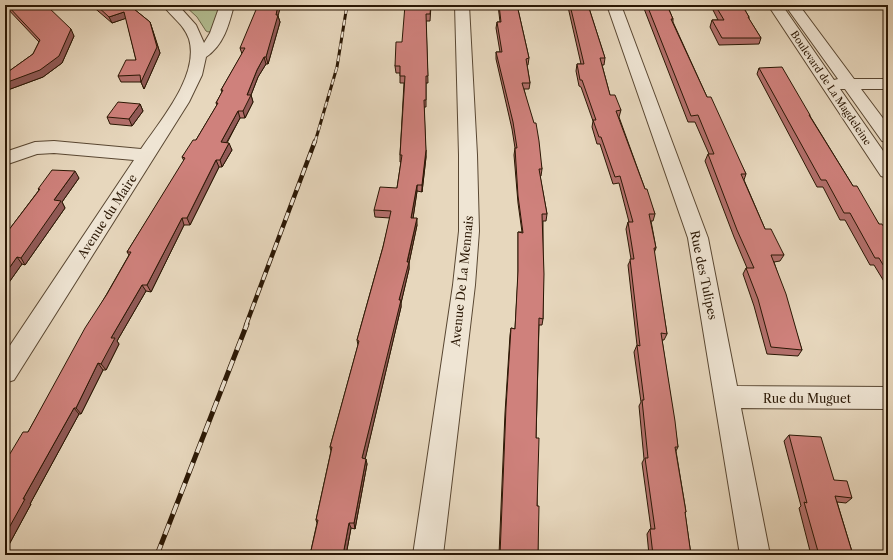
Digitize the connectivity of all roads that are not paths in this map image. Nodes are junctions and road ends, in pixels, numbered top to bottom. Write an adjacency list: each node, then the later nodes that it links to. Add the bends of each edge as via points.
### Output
1 (170, 5): 7 (street, Avenue du Maire, via 189,24 197,40)
2 (227, 5): 7 (street, via 215,40)
3 (462, 5): 18 (street, Avenue De La Mennais, via 469,231)
4 (614, 5): 16 (street, Rue des Tulipes, via 698,238)
5 (775, 5): 8 (street, Boulevard de La Magdeleine)
6 (792, 5): 9 (street, Boulevard de La Magdeleine)
7 (198, 55): 12 (street, Avenue du Maire, via 195,74 187,91)
8 (828, 84): 9 (street); 14 (street, Boulevard de La Magdeleine)
9 (849, 84): 10 (street); 11 (street, Boulevard de La Magdeleine)
10 (888, 84)
11 (888, 137)
12 (147, 155): 13 (street, via 54,146 35,148); 15 (street, Avenue du Maire)
13 (5, 159)
14 (888, 172)
15 (5, 373)
16 (726, 397): 17 (street, Rue du Muguet); 19 (street, Rue des Tulipes)
17 (888, 398)
18 (428, 555)
19 (755, 555)

